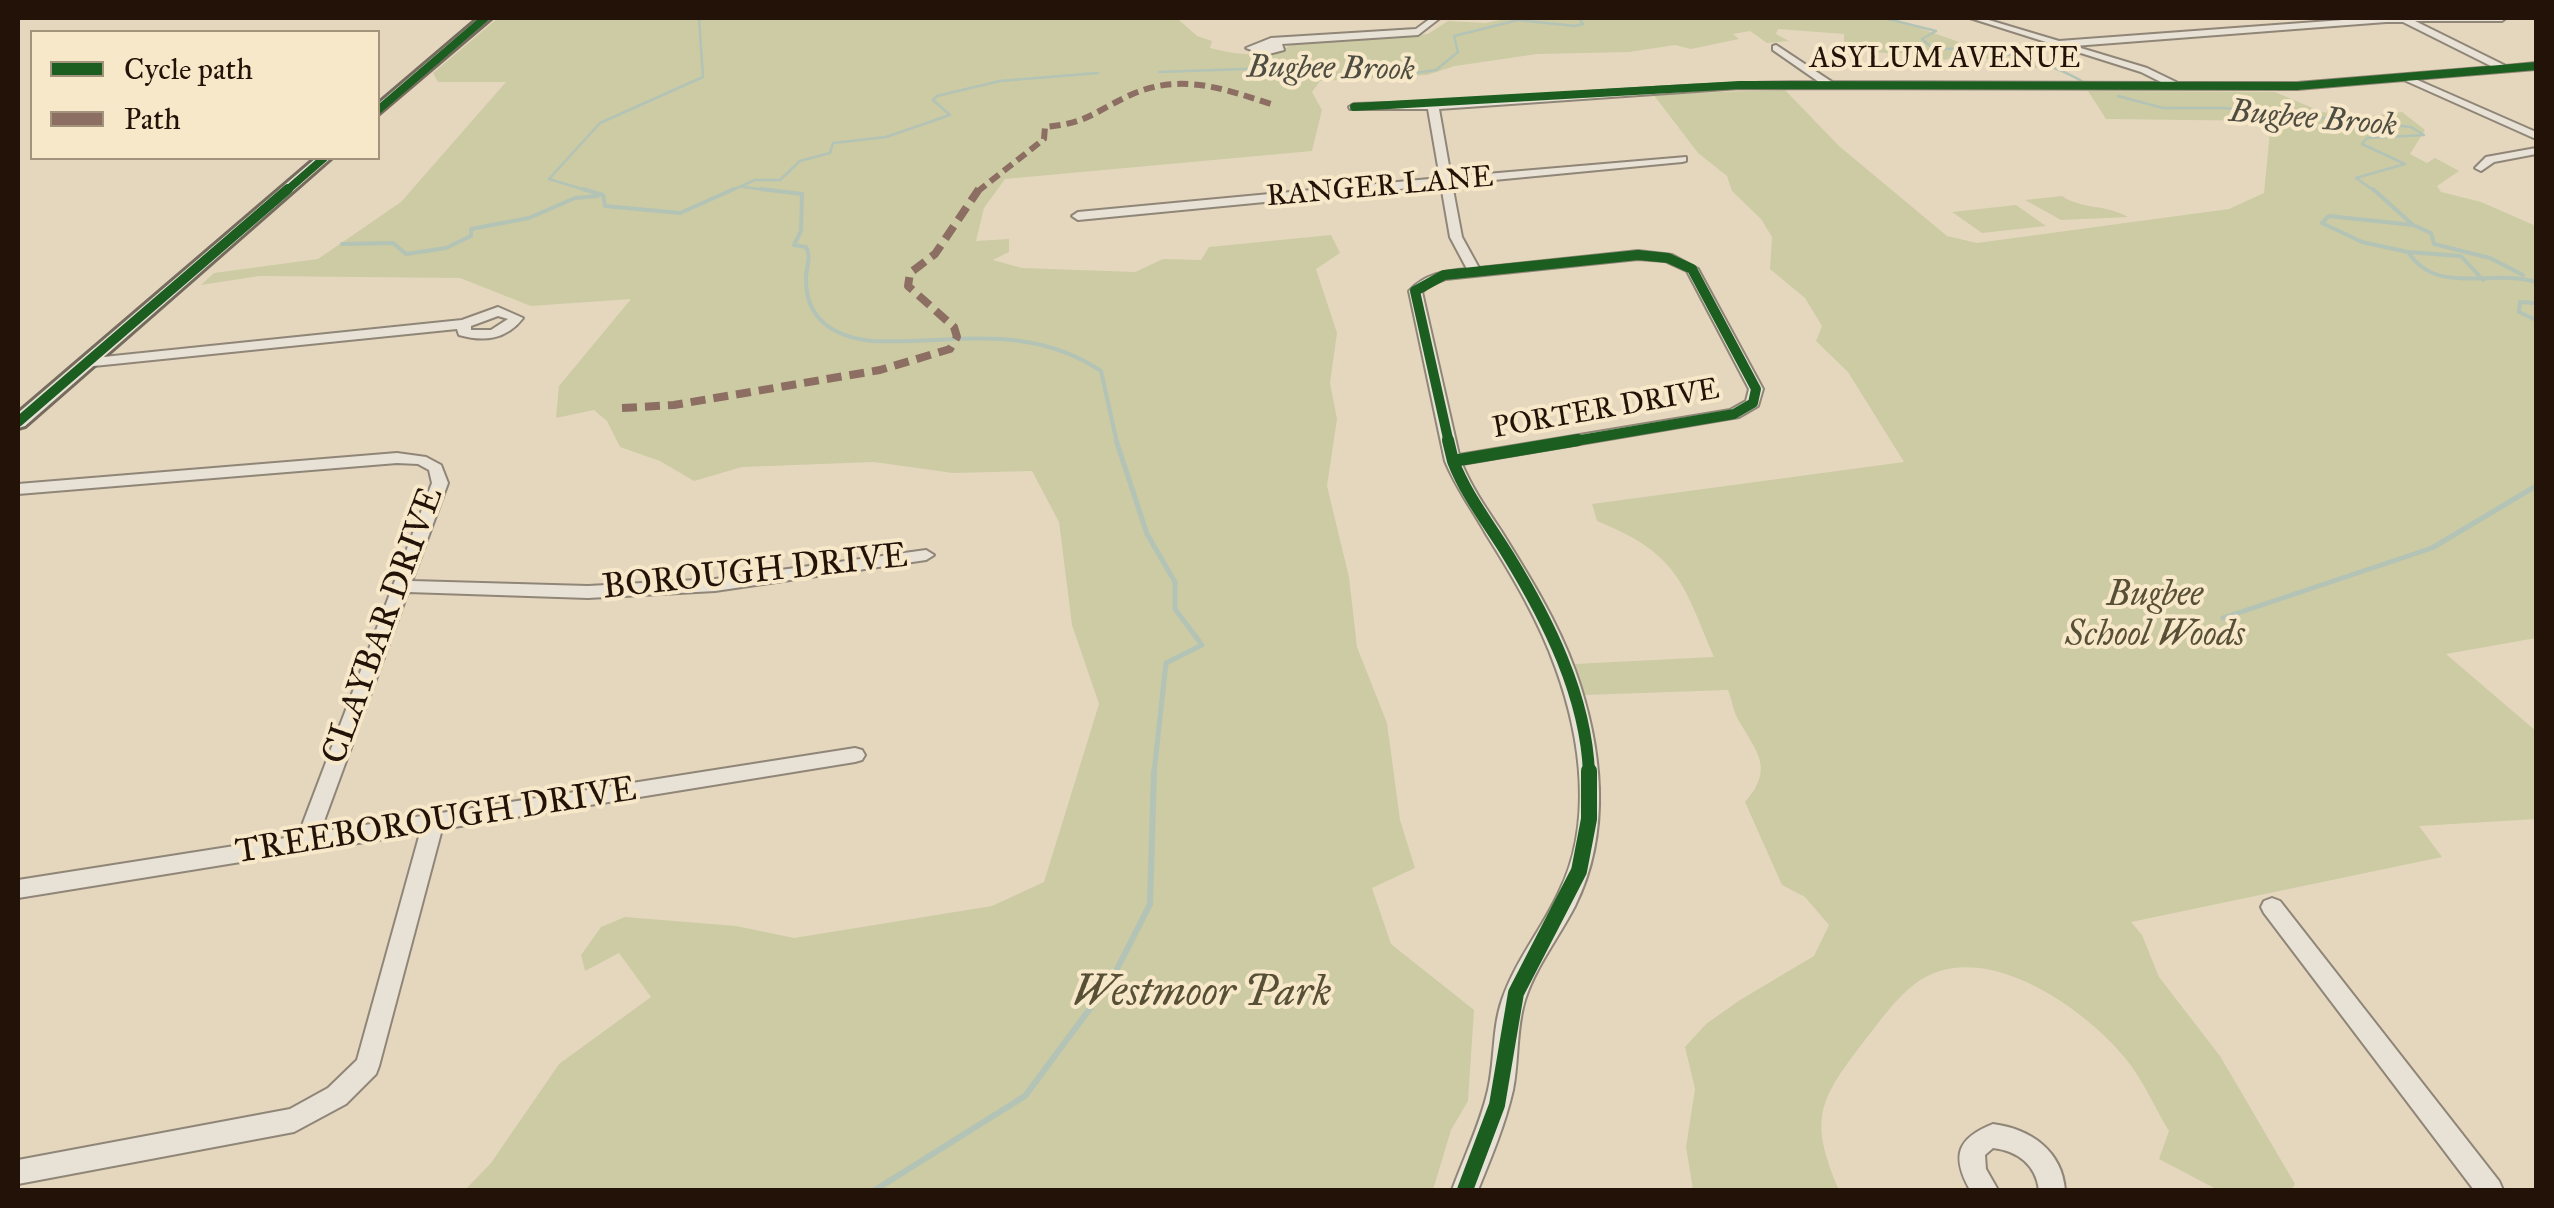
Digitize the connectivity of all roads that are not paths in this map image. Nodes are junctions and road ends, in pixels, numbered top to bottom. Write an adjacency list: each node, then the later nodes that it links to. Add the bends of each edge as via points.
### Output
1 (485, 18): 16 (main road)
2 (1436, 18): 6 (street, via 1418,32)
3 (1974, 18): 7 (street)
4 (2400, 18): 5 (street); 7 (street); 10 (street)
5 (2502, 18)
6 (1276, 42)
7 (2059, 44): 13 (street)
8 (1776, 48): 12 (street)
9 (2536, 66): 10 (street, ASYLUM AVENUE)
10 (2506, 69): 11 (street, ASYLUM AVENUE)
11 (2406, 78): 13 (street, ASYLUM AVENUE); 17 (street)
12 (1828, 84): 13 (street, ASYLUM AVENUE); 14 (street, ASYLUM AVENUE, via 1670,87)
13 (2178, 87)
14 (1434, 106): 15 (street, ASYLUM AVENUE); 22 (street)
15 (1354, 107)
16 (380, 108)
17 (2536, 136)
18 (2536, 152): 21 (street, via 2490,159)
19 (1682, 159): 22 (street, RANGER LANE)
20 (322, 160): 26 (main road)
21 (2480, 168)
22 (1448, 181): 23 (street, RANGER LANE); 24 (street, via 1456,237)
23 (1078, 216)
24 (1475, 271): 28 (street, via 1431,278 1415,296); 28 (street, PORTER DRIVE, via 1638,256 1679,262 1696,274 1756,396 1748,408 1726,416)
25 (464, 324): 26 (street)
26 (84, 363): 27 (main road)
27 (18, 422)
28 (1453, 462): 38 (street, via 1543,611 1586,741 1591,783 1578,876 1516,994 1492,1123)
29 (18, 489): 31 (street, CLAYBAR DRIVE, via 420,460 436,468 440,483)
30 (926, 555): 31 (street, BOROUGH DRIVE, via 715,585 588,592)
31 (404, 586): 34 (street, CLAYBAR DRIVE)
32 (855, 755): 33 (street, TREEBOROUGH DRIVE)
33 (433, 824): 34 (street, TREEBOROUGH DRIVE); 37 (street, via 367,1066 337,1096 294,1120)
34 (306, 842): 35 (street, TREEBOROUGH DRIVE)
35 (18, 889)
36 (2272, 908): 41 (street)
37 (18, 1172)
38 (1465, 1190)
39 (1986, 1190): 40 (street, via 1974,1174 1971,1153 1993,1136 2030,1149 2048,1170)
40 (2052, 1190)
41 (2490, 1190)

